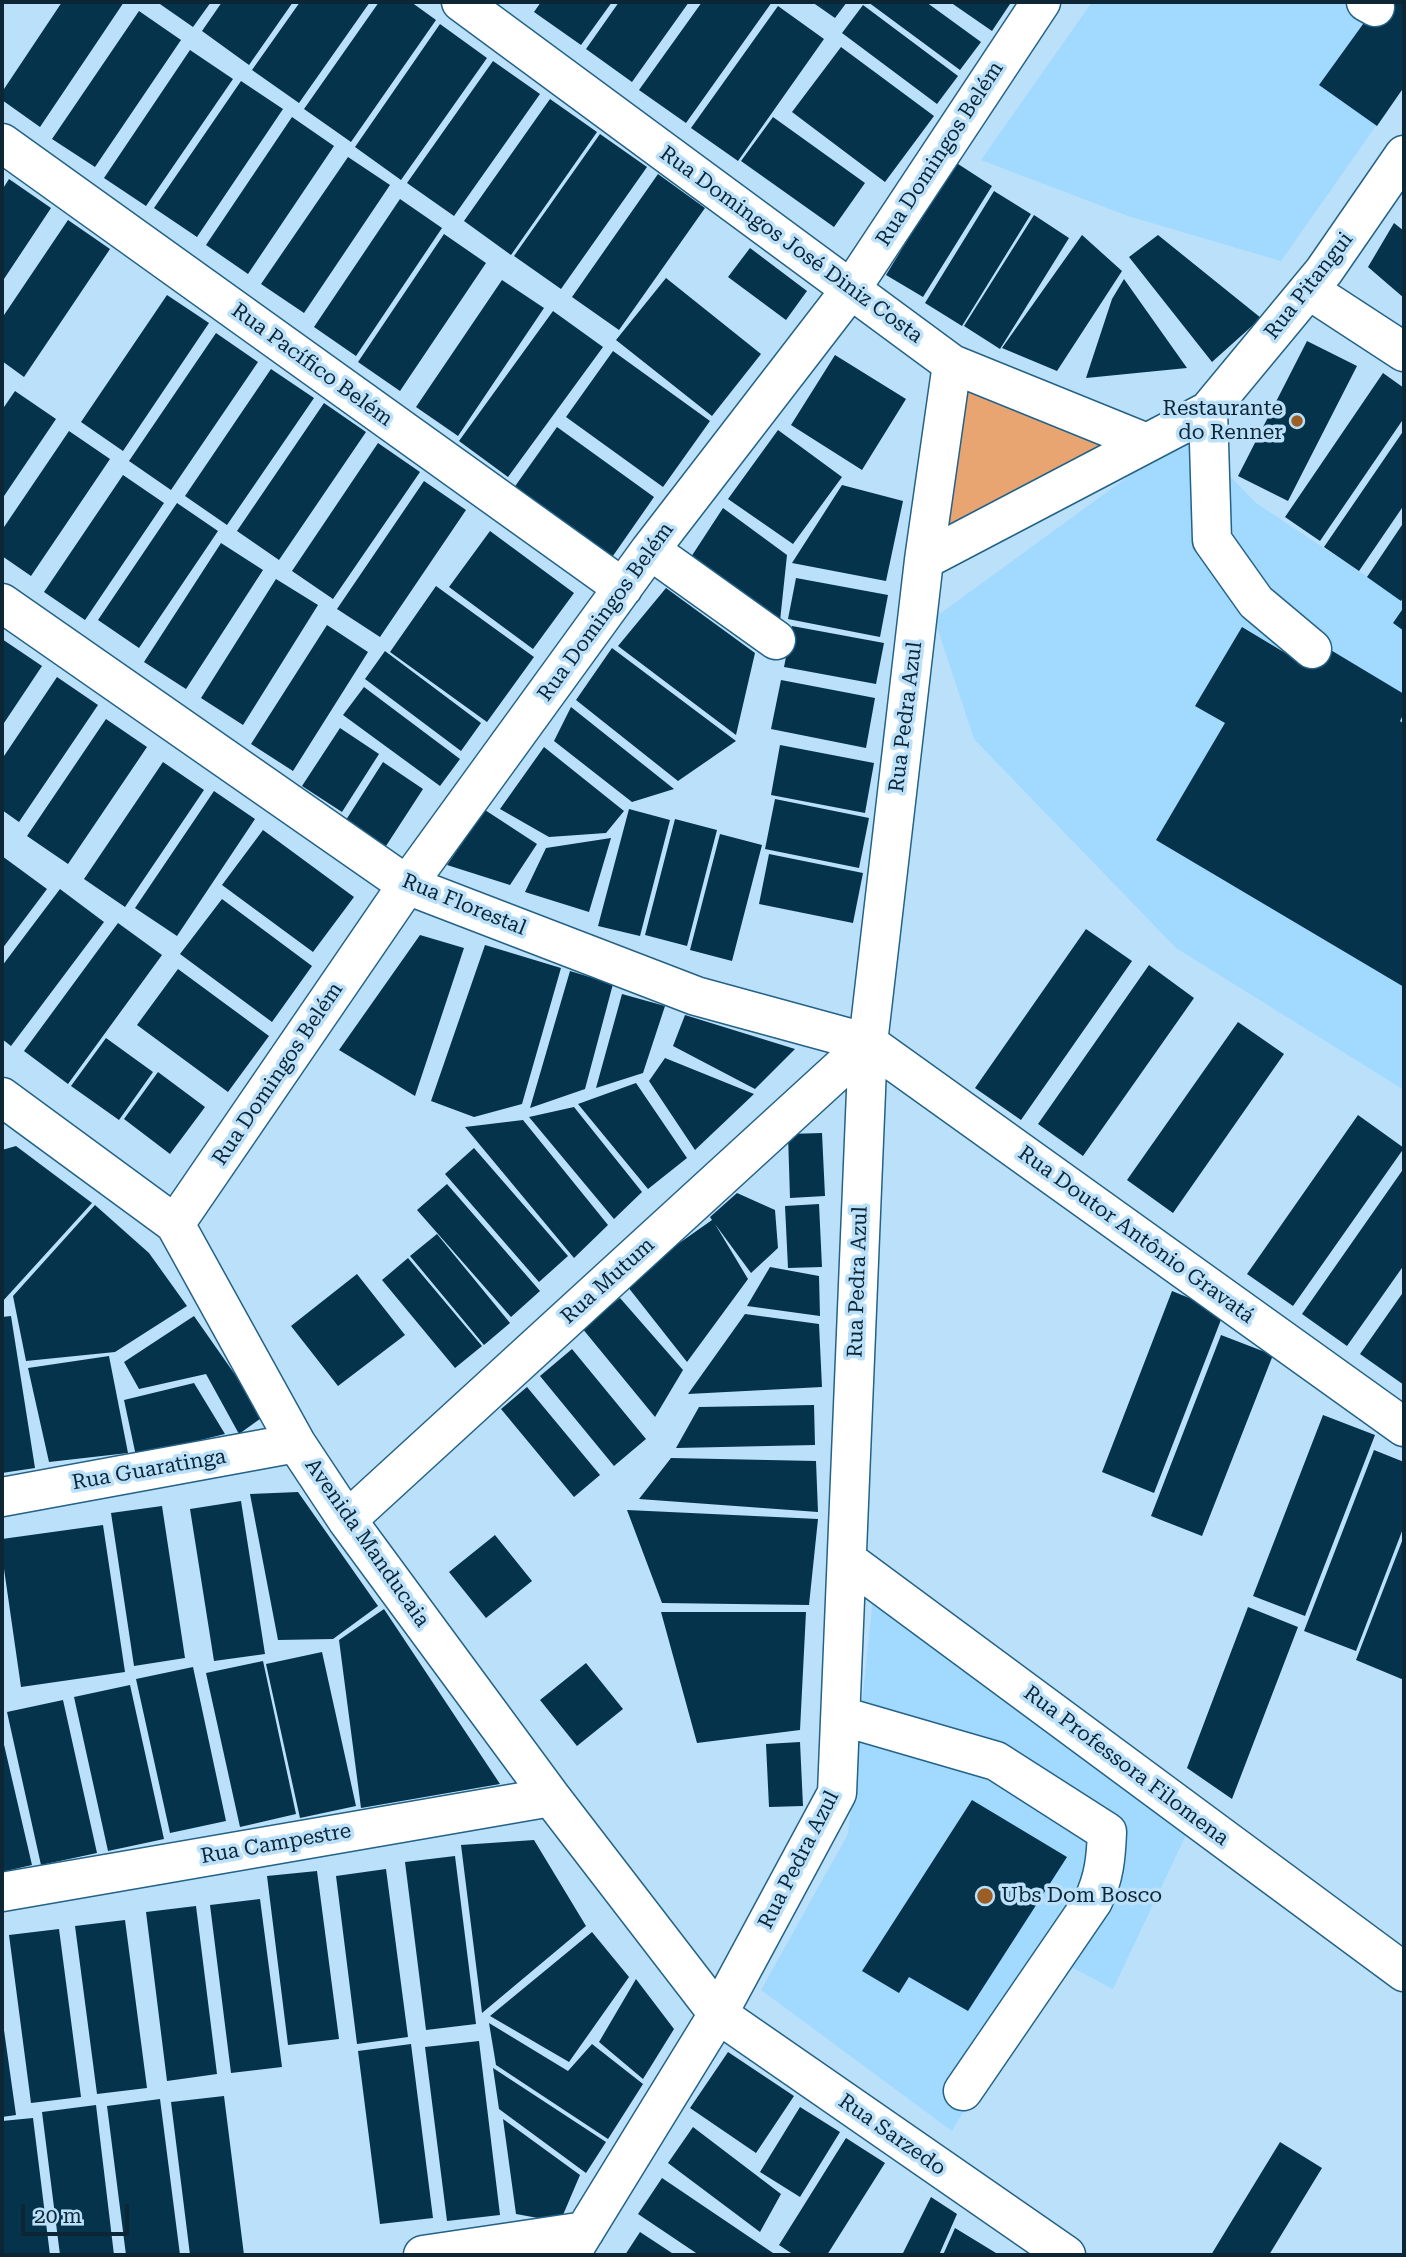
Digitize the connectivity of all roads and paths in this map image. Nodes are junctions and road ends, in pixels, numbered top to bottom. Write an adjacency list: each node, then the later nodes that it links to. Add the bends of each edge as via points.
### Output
1 (461, 2): 5 (street, Rua Domingos José Diniz Costa)
2 (1041, 2): 5 (street, Rua Domingos Belém)
3 (2, 143): 13 (street, Rua Pacífico Belém)
4 (1404, 155): 6 (street, Rua Pitangui)
5 (851, 289): 8 (street, Rua Domingos José Diniz Costa); 11 (street, Rua Domingos Belém)
6 (1309, 290): 7 (street); 9 (street, Rua Pitangui)
7 (1396, 338)
8 (952, 364): 10 (street, Rua Domingos José Diniz Costa); 12 (street, Rua Pedra Azul)
9 (1208, 411): 10 (street); 16 (street, via 1212,540 1256,602)
10 (1147, 443): 12 (street)
11 (650, 550): 13 (street, Rua Domingos Belém); 15 (street)
12 (924, 560): 18 (street, Rua Pedra Azul)
13 (623, 588): 17 (street, Rua Domingos Belém)
14 (2, 603): 17 (street, Rua Florestal)
15 (776, 640)
16 (1311, 649)
17 (407, 886): 18 (street, Rua Florestal, via 696,996); 20 (street, Rua Domingos Belém)
18 (868, 1043): 21 (street, Rua Doutor Antônio Gravatá); 24 (street, Rua Mutum); 25 (street, Rua Pedra Azul)
19 (7, 1105): 20 (street, Avenida Manducaia)
20 (175, 1224): 22 (street, Avenida Manducaia)
21 (1404, 1427)
22 (296, 1443): 23 (street, Rua Guaratinga); 24 (street, Avenida Manducaia)
23 (2, 1497)
24 (347, 1520): 27 (street, Avenida Manducaia)
25 (847, 1560): 26 (street, Rua Pedra Azul); 29 (street, Rua Professora Filomena)
26 (841, 1716): 30 (street, Rua Pedra Azul, via 837,1793); 31 (street, via 996,1762 1107,1832 1106,1866 1093,1901)
27 (551, 1797): 28 (street, Rua Campestre); 30 (street, Avenida Manducaia)
28 (2, 1892)
29 (1404, 1972)
30 (718, 2014): 32 (street, Rua Pedra Azul); 34 (street, Rua Sarzedo)
31 (963, 2091)
32 (578, 2243): 33 (street)
33 (423, 2255)
34 (1066, 2255)

